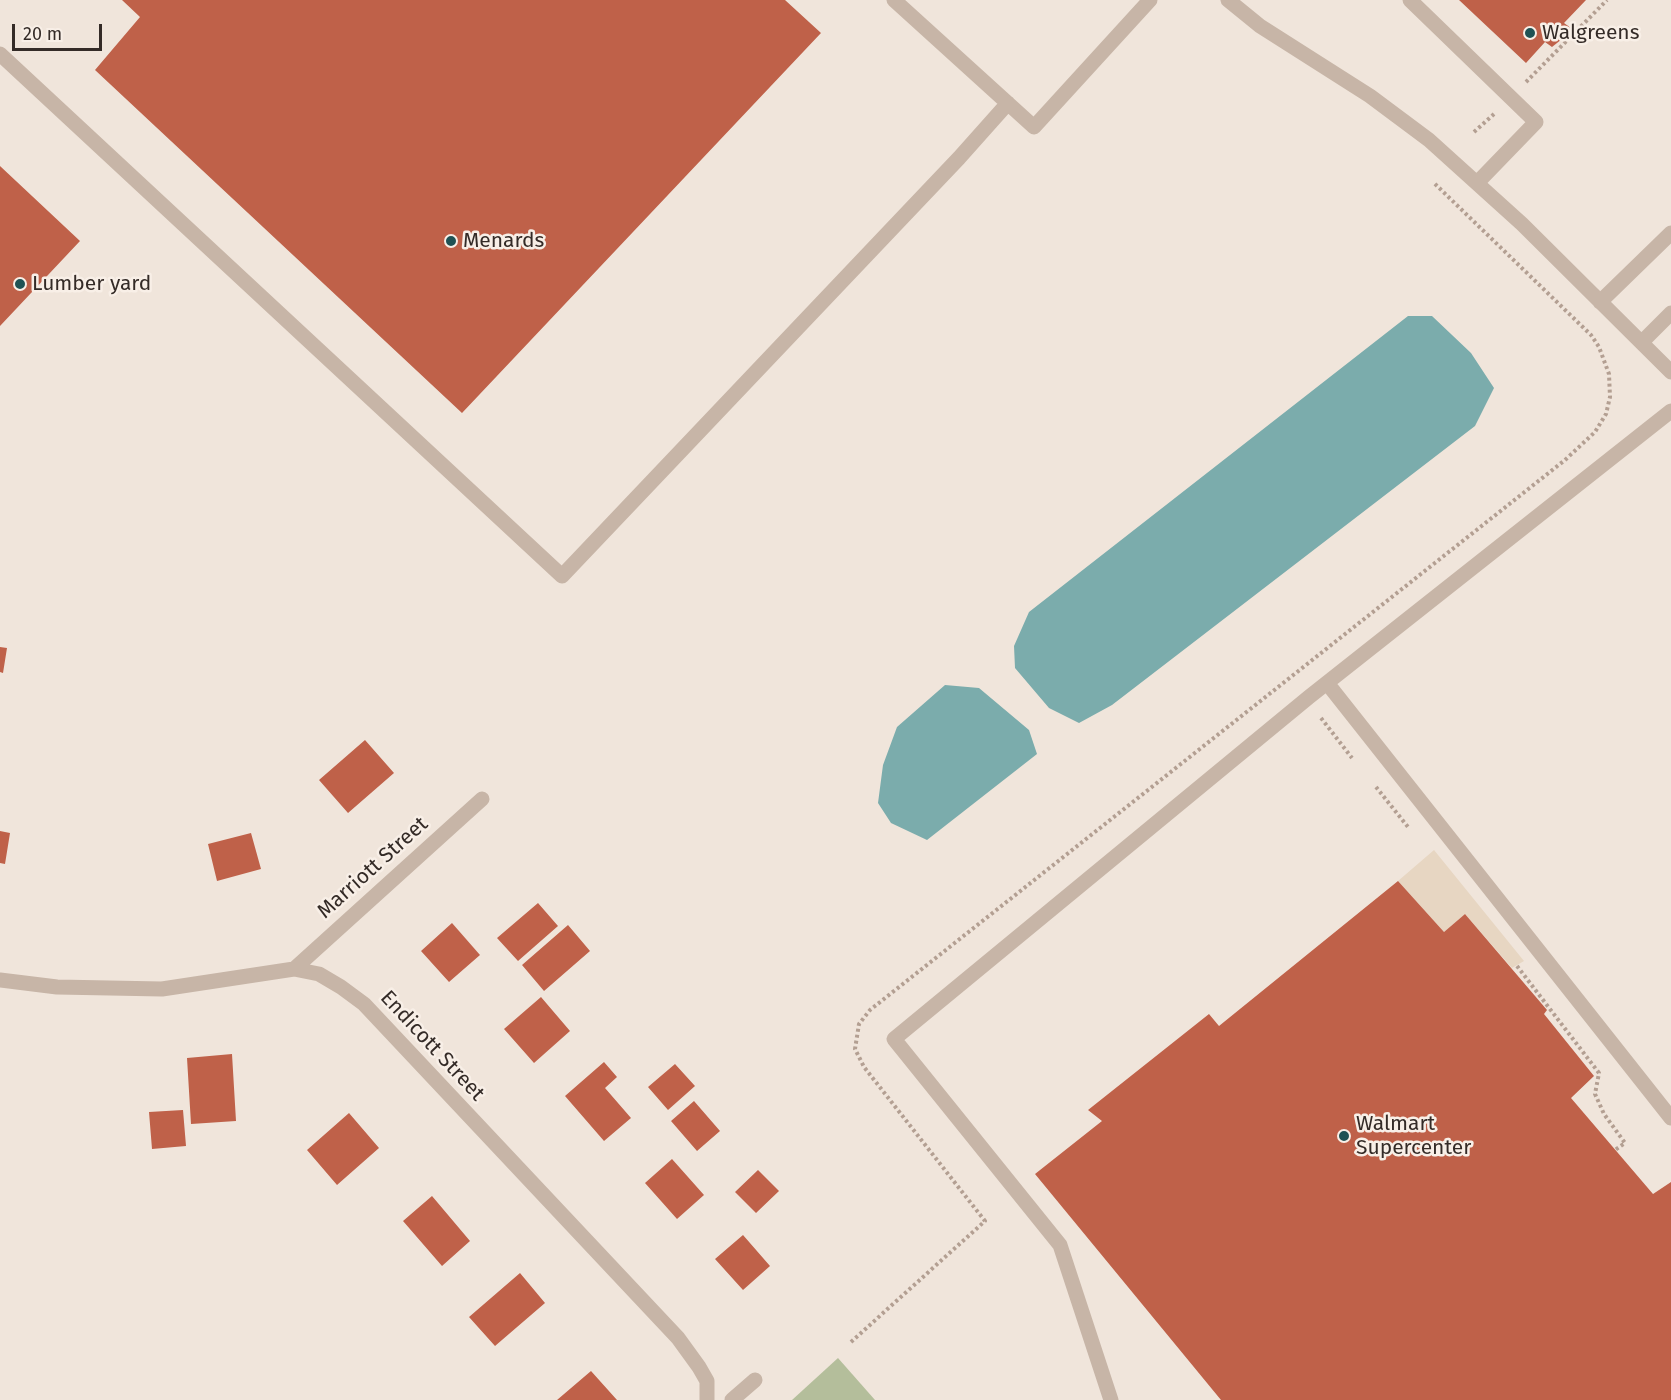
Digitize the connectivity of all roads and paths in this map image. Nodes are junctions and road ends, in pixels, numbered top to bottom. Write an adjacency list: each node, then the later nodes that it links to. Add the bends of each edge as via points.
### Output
1 (894, 0): 8 (street)
2 (1149, 0): 8 (street, via 1034,127)
3 (1228, 0): 11 (street, via 1268,31 1397,115)
4 (1410, 0): 11 (street, via 1536,122)
5 (1607, 0): 7 (path)
6 (0, 54): 8 (street, via 562,576)
7 (1525, 82)
8 (1008, 103)
9 (1494, 114): 10 (path)
10 (1474, 132)
11 (1477, 183): 13 (street)
12 (1671, 233): 13 (street)
13 (1600, 302): 15 (street)
14 (1671, 314): 15 (street)
15 (1642, 342): 16 (street)
16 (1671, 372)
17 (1671, 411): 18 (street)
18 (1327, 683): 27 (street); 32 (street, via 894,1039 1060,1245)
19 (1321, 718): 20 (path)
20 (1352, 758)
21 (1376, 787): 23 (path)
22 (482, 799): 25 (street, Marriott Street)
23 (1408, 827)
24 (1516, 966): 28 (path, via 1599,1073 1595,1094 1625,1143)
25 (294, 969): 26 (street, Endicott Street, via 162,989 57,987); 30 (street, Endicott Street, via 319,974 364,1004 678,1338 707,1381)
26 (0, 980)
27 (1671, 1118)
28 (1616, 1150)
29 (754, 1380): 31 (street)
30 (707, 1400)
31 (732, 1400)
32 (1111, 1400)

